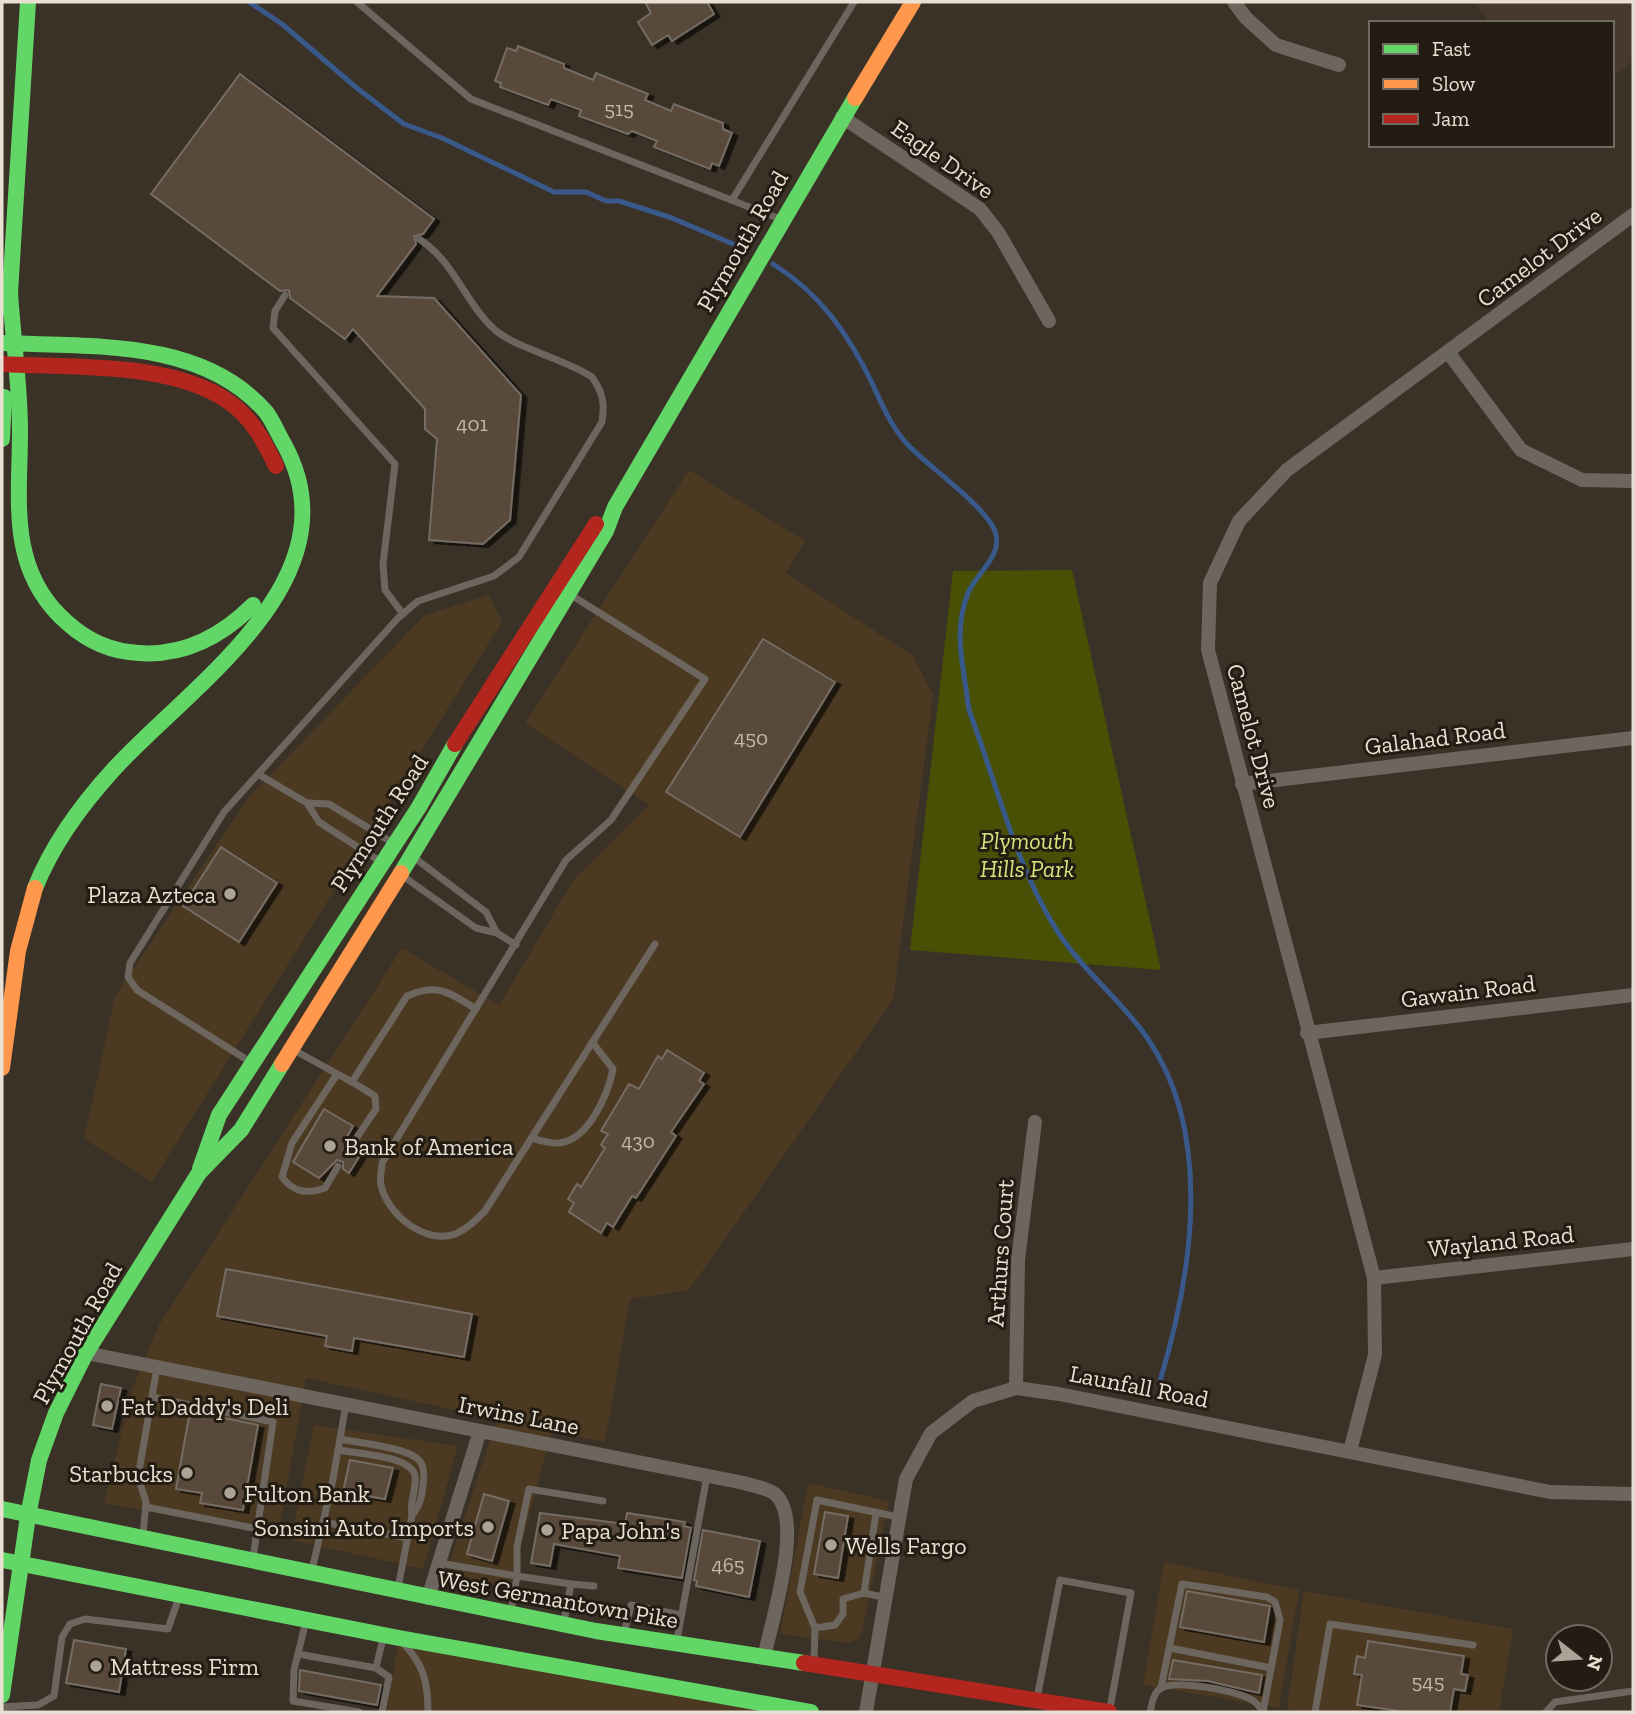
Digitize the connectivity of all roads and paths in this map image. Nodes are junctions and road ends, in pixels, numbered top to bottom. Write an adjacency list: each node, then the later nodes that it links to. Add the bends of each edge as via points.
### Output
1 (28, 2): 12 (main road)
2 (357, 2): 8 (lane, via 471,99)
3 (854, 2): 8 (lane)
4 (913, 2): 7 (main road, Plymouth Road)
5 (1234, 2): 6 (street, via 1276,45)
6 (1339, 65)
7 (842, 117): 10 (main road, Plymouth Road); 14 (street, Eagle Drive, via 980,209)
8 (732, 200): 10 (lane)
9 (1633, 215): 16 (street, Camelot Drive)
10 (780, 219): 20 (main road, Plymouth Road)
11 (419, 239): 22 (lane, via 444,260 496,330 592,377 605,406 591,443 519,557 494,576 418,601)
12 (10, 293): 17 (main road, via 20,430 17,521 30,576 61,618 102,645 146,654 195,647 242,617 275,569 286,528 284,489 272,454 240,411 212,390 159,374 94,370); 18 (main road)
13 (285, 295): 22 (lane, via 275,311 273,328 395,464 384,590)
14 (1049, 321)
15 (2, 343): 40 (main road, via 160,354 222,374 268,416 286,446 302,503 290,574 259,621 94,793 44,866 24,922)
16 (1448, 352): 19 (street, via 1521,450 1582,480); 25 (street, Camelot Drive, via 1287,470 1239,521 1210,583 1208,650)
17 (2, 364)
18 (2, 439)
19 (1633, 481)
20 (615, 507): 21 (main road, Plymouth Road, via 606,531); 27 (main road, Plymouth Road, via 596,524 473,713)
21 (568, 593): 28 (main road, Plymouth Road, via 480,746); 33 (lane, via 705,679 611,820 566,860)
22 (403, 614): 24 (lane)
23 (1633, 738): 25 (street, Galahad Road)
24 (258, 774): 26 (lane); 39 (lane, via 224,812 130,963 128,978 137,990)
25 (1242, 784): 36 (street, Camelot Drive)
26 (307, 803): 27 (lane, via 329,804); 29 (lane, via 319,822)
27 (395, 844): 28 (lane); 29 (main road, Plymouth Road)
28 (410, 854): 30 (main road, Plymouth Road); 31 (lane, via 486,912)
29 (382, 863): 30 (lane); 39 (main road, Plymouth Road)
30 (399, 873): 31 (lane, via 476,928); 38 (main road, Plymouth Road)
31 (497, 933): 33 (lane)
32 (655, 944): 37 (lane)
33 (516, 945): 35 (lane)
34 (1633, 995): 36 (street, Gawain Road)
35 (476, 1009): 42 (lane, via 443,990 422,989 407,996); 44 (lane, via 382,1163 380,1183 408,1223 429,1236 453,1235 471,1226 485,1211)
36 (1307, 1032): 49 (street, Camelot Drive)
37 (592, 1042): 44 (lane); 44 (lane, via 612,1069 609,1088 582,1133 560,1143)
38 (291, 1048): 41 (lane); 47 (main road, Plymouth Road, via 241,1130)
39 (253, 1063): 47 (main road, Plymouth Road, via 219,1115)
40 (2, 1068)
41 (337, 1074): 42 (lane); 46 (lane, via 292,1143 282,1177 290,1188 310,1193 325,1188)
42 (352, 1082): 45 (lane, via 375,1096 376,1109)
43 (1035, 1122): 52 (street, Arthurs Court, via 1018,1259)
44 (531, 1138)
45 (353, 1143)
46 (338, 1166)
47 (199, 1173): 50 (main road, Plymouth Road)
48 (1633, 1249): 49 (street, Wayland Road)
49 (1374, 1278): 58 (street, Camelot Drive, via 1375,1355)
50 (86, 1353): 51 (street, Irwins Lane); 66 (main road, Plymouth Road, via 46,1437)
51 (157, 1367): 53 (lane); 54 (street, Irwins Lane)
52 (1016, 1388): 58 (street, Launfall Road); 67 (street, Launfall Road, via 973,1401 931,1433 906,1479)
53 (152, 1397): 62 (lane, via 138,1476); 69 (lane, via 273,1422)
54 (346, 1404): 55 (street, Irwins Lane); 56 (lane)
55 (480, 1431): 59 (street, Irwins Lane); 74 (street)
56 (340, 1439): 57 (lane); 65 (lane, via 410,1454 420,1461 423,1490)
57 (338, 1450): 65 (lane, via 401,1461 412,1469); 68 (lane)
58 (1350, 1451): 60 (street, Launfall Road, via 1550,1492)
59 (707, 1475): 86 (lane); 96 (street, Irwins Lane, via 775,1493 786,1511 789,1536)
60 (1633, 1494)
61 (603, 1501): 77 (lane, via 529,1489 517,1547)
62 (146, 1507): 69 (lane); 71 (lane)
63 (2, 1509): 66 (main road, West Germantown Pike)
64 (876, 1513): 67 (lane); 81 (lane); 89 (lane, via 817,1500 800,1592)
65 (412, 1515): 70 (lane)
66 (28, 1516): 71 (main road, West Germantown Pike); 75 (main road, Plymouth Road)
67 (898, 1517): 84 (street, Launfall Road)
68 (323, 1522): 70 (lane); 76 (lane)
69 (258, 1529): 73 (lane)
70 (407, 1538): 80 (lane)
71 (143, 1539): 73 (main road, West Germantown Pike)
72 (2, 1560): 75 (main road)
73 (253, 1562): 76 (main road, West Germantown Pike)
74 (439, 1563): 77 (lane); 83 (street)
75 (19, 1564): 82 (main road); 103 (main road, Plymouth Road)
76 (311, 1574): 80 (main road, West Germantown Pike)
77 (517, 1576): 78 (lane); 85 (lane)
78 (571, 1584): 79 (lane); 88 (lane)
79 (594, 1586)
80 (398, 1592): 83 (main road, West Germantown Pike)
81 (864, 1593): 84 (lane); 89 (lane, via 843,1599 844,1614 835,1625)
82 (179, 1595): 87 (main road); 105 (lane, via 169,1629 85,1619 70,1624 62,1637 54,1696 38,1705)
83 (428, 1598): 85 (main road, West Germantown Pike)
84 (887, 1598): 100 (street, Launfall Road)
85 (510, 1615): 88 (main road, West Germantown Pike)
86 (681, 1615): 90 (lane, via 631,1605); 92 (lane)
87 (306, 1620): 91 (main road); 95 (lane)
88 (564, 1625): 90 (main road, West Germantown Pike)
89 (815, 1628): 97 (lane)
90 (624, 1636): 92 (main road, West Germantown Pike)
91 (392, 1637): 98 (lane); 108 (lane, via 416,1657 428,1684); 109 (main road)
92 (676, 1644): 96 (main road, West Germantown Pike)
93 (1473, 1645): 114 (lane, via 1330,1624)
94 (1170, 1648): 99 (lane); 99 (lane, via 1182,1584 1267,1597 1275,1602 1280,1619); 101 (lane)
95 (298, 1654): 98 (lane); 106 (lane, via 293,1701)
96 (764, 1657): 97 (main road, West Germantown Pike)
97 (814, 1664): 100 (main road, West Germantown Pike)
98 (376, 1668): 107 (lane, via 390,1677)
99 (1271, 1668): 113 (lane)
100 (874, 1673): 104 (main road, West Germantown Pike); 110 (street, Launfall Road)
101 (1161, 1688): 112 (lane); 113 (lane, via 1182,1684 1244,1697 1256,1702)
102 (1633, 1691): 115 (lane, via 1555,1702)
103 (2, 1695)
104 (1037, 1700): 111 (main road, West Germantown Pike); 111 (lane, via 1060,1580 1131,1593)
105 (2, 1707)
106 (361, 1712)
107 (382, 1712)
108 (428, 1712)
109 (811, 1712)
110 (866, 1712)
111 (1109, 1712)
112 (1150, 1712)
113 (1263, 1712)
114 (1315, 1712)
115 (1546, 1712)

